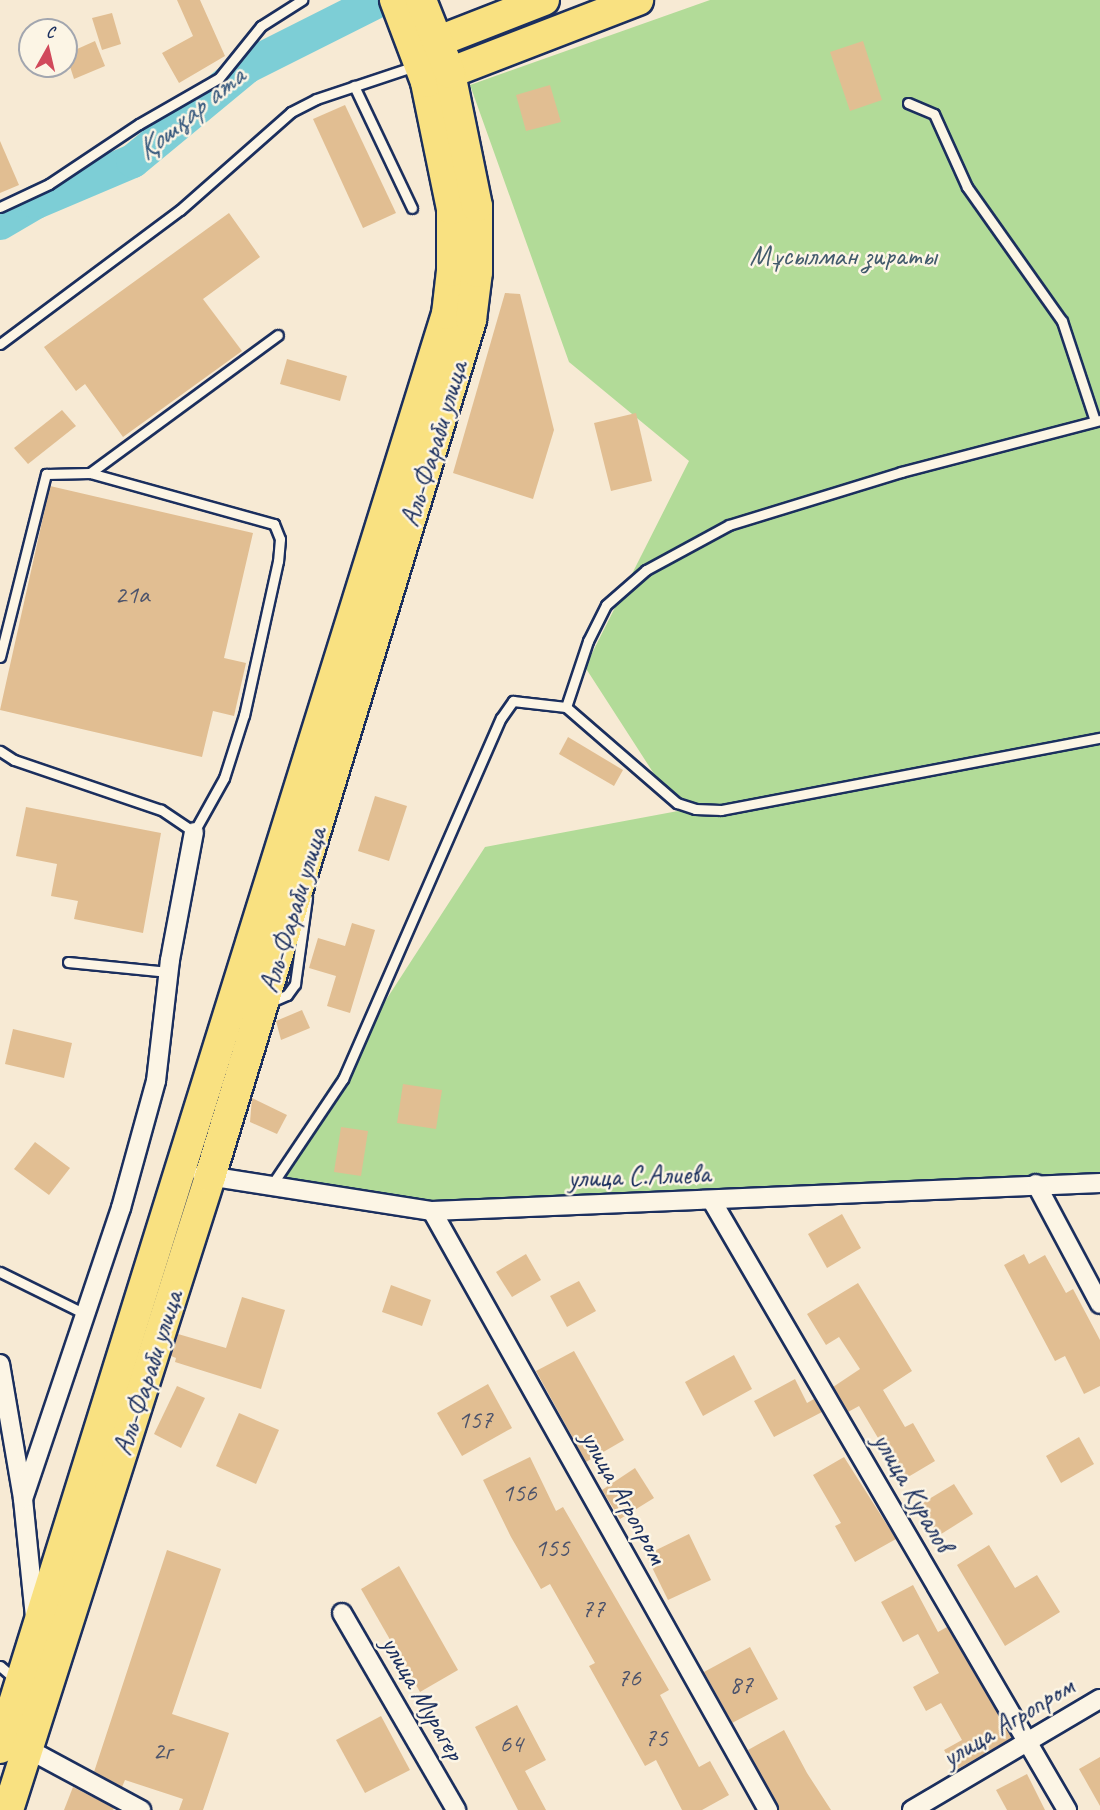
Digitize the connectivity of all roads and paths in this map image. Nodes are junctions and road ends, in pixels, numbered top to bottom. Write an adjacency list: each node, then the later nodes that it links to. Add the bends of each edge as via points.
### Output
1 (302, 0): 8 (lane, via 261,26 219,78 139,124 49,184)
2 (544, 0): 5 (main road)
3 (638, 0): 5 (main road)
4 (411, 8): 5 (main road, Аль-Фараби улица)
5 (430, 62): 6 (lane); 21 (main road, Аль-Фараби улица, via 452,209 447,314); 21 (main road, Аль-Фараби улица, via 477,206 477,272 471,320 263,1006)
6 (354, 86): 9 (lane); 11 (lane, via 291,112 180,210)
7 (908, 103): 12 (lane, via 934,114 967,187 1062,321)
8 (0, 207)
9 (412, 208)
10 (278, 335): 13 (lane)
11 (0, 344)
12 (1097, 421): 15 (lane, via 901,472 729,525 646,570 606,605 588,641)
13 (90, 473): 14 (lane, via 46,474); 18 (lane, via 274,524 280,540 244,715 224,778)
14 (0, 657)
15 (566, 707): 16 (lane, via 677,803 695,810 721,810); 24 (lane, via 513,701 501,718 343,1078)
16 (1100, 738)
17 (0, 751): 18 (lane, via 14,760 161,810)
18 (194, 832): 20 (street)
19 (68, 962): 20 (lane)
20 (169, 972): 29 (street, via 156,1081 121,1208)
21 (197, 1173): 24 (street, улица С.Алиева); 33 (main road, Аль-Фараби улица); 37 (main road, Аль-Фараби улица, via 63,1643)
22 (1100, 1183): 23 (street, улица С.Алиева)
23 (1036, 1184): 25 (street, улица С.Алиева); 28 (street)
24 (269, 1188): 26 (street, улица С.Алиева)
25 (712, 1201): 26 (street, улица С.Алиева); 36 (street, улица Куралов)
26 (432, 1211): 41 (street, улица Агропром)
27 (0, 1272): 29 (lane)
28 (1100, 1304)
29 (85, 1314): 31 (street)
30 (0, 1364): 31 (street)
31 (23, 1499): 33 (street)
32 (342, 1612): 40 (street, улица Мурагер)
33 (37, 1631): 34 (main road, Аль-Фараби улица)
34 (10, 1675): 37 (main road, Аль-Фараби улица)
35 (1100, 1699): 36 (street, улица Агропром)
36 (1027, 1742): 42 (street, улица Агропром); 43 (street, улица Куралов)
37 (13, 1748): 38 (main road, Аль-Фараби улица); 39 (street)
38 (8, 1810)
39 (141, 1810)
40 (456, 1810)
41 (768, 1810)
42 (912, 1810)
43 (1067, 1810)

